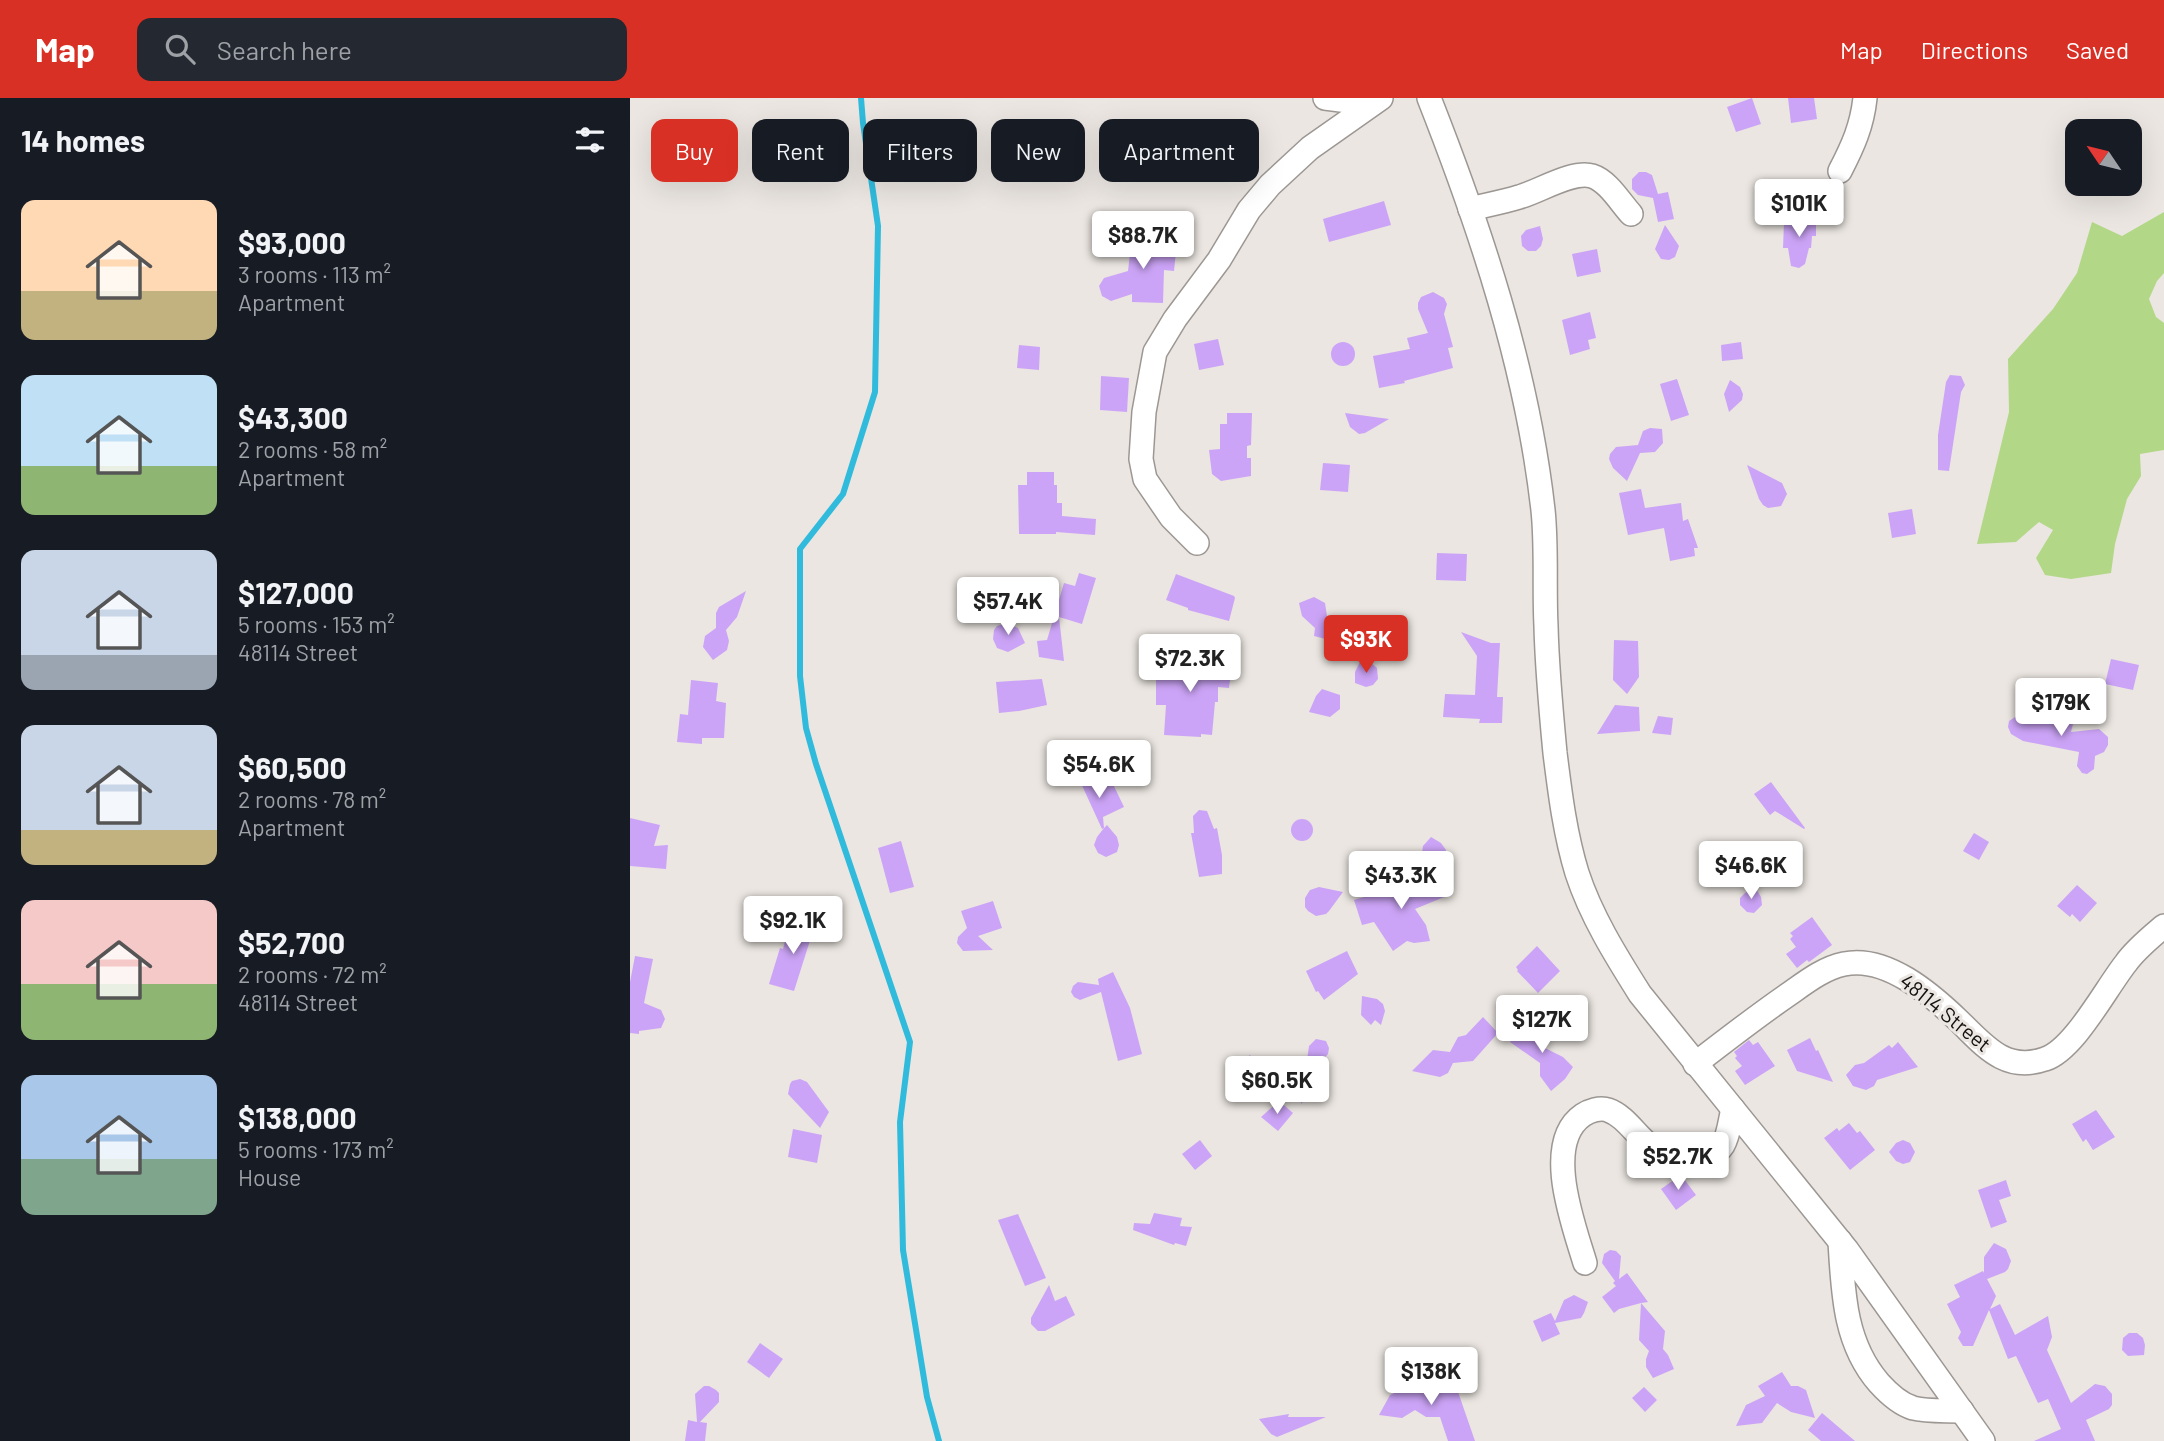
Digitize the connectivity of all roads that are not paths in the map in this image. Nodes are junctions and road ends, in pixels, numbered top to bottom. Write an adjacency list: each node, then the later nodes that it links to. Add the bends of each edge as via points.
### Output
1 (1325, 98): 4 (street)
2 (1429, 98): 6 (street)
3 (1865, 98): 5 (street, via 1857,138)
4 (1376, 101): 8 (street, via 1310,148 1270,185 1174,319 1156,352 1144,412 1141,459 1145,479 1171,517)
5 (1840, 171)
6 (1470, 209): 7 (street, via 1583,175 1593,176 1607,187); 10 (street, via 1518,365 1532,436 1543,512 1547,670 1560,802 1577,873 1613,951 1640,995)
7 (1631, 214)
8 (1197, 543)
9 (2164, 926): 10 (street, 48114 Street, via 2128,960 2078,1031 2047,1059 2027,1063 1996,1055 1919,987 1888,968 1846,963 1826,970 1772,1005)
10 (1695, 1064): 11 (street)
11 (1733, 1109): 12 (street); 13 (street, via 1722,1147 1711,1156 1695,1158 1663,1153 1607,1110 1598,1109 1576,1120 1568,1134 1563,1172)
12 (1840, 1241): 14 (street); 14 (street, via 1850,1326 1866,1368 1888,1392 1915,1408)
13 (1586, 1263)
14 (1962, 1411): 15 (street)
15 (1983, 1441)

